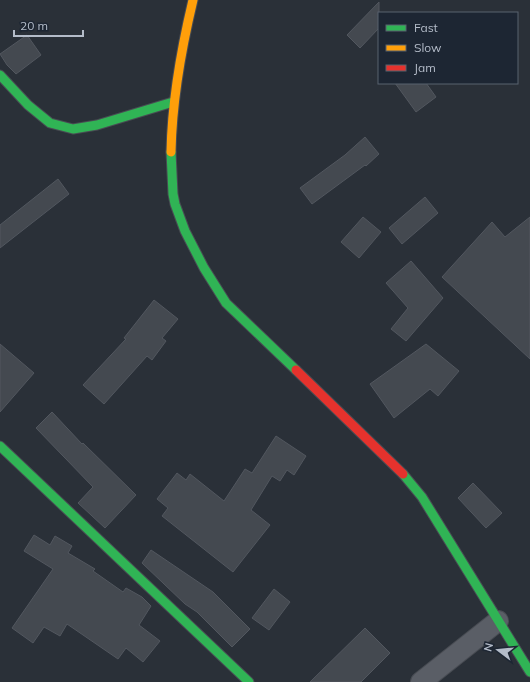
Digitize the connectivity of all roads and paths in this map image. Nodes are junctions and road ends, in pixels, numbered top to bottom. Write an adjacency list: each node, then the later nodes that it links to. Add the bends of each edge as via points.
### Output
1 (193, 0): 3 (street)
2 (0, 75): 3 (street, via 50,123 73,129)
3 (173, 102): 5 (street, via 170,153 174,202 187,238 206,273 226,303 405,476 422,497)
4 (0, 446): 7 (street)
5 (498, 620): 6 (street); 8 (street)
6 (530, 672)
7 (249, 682)
8 (422, 682)

